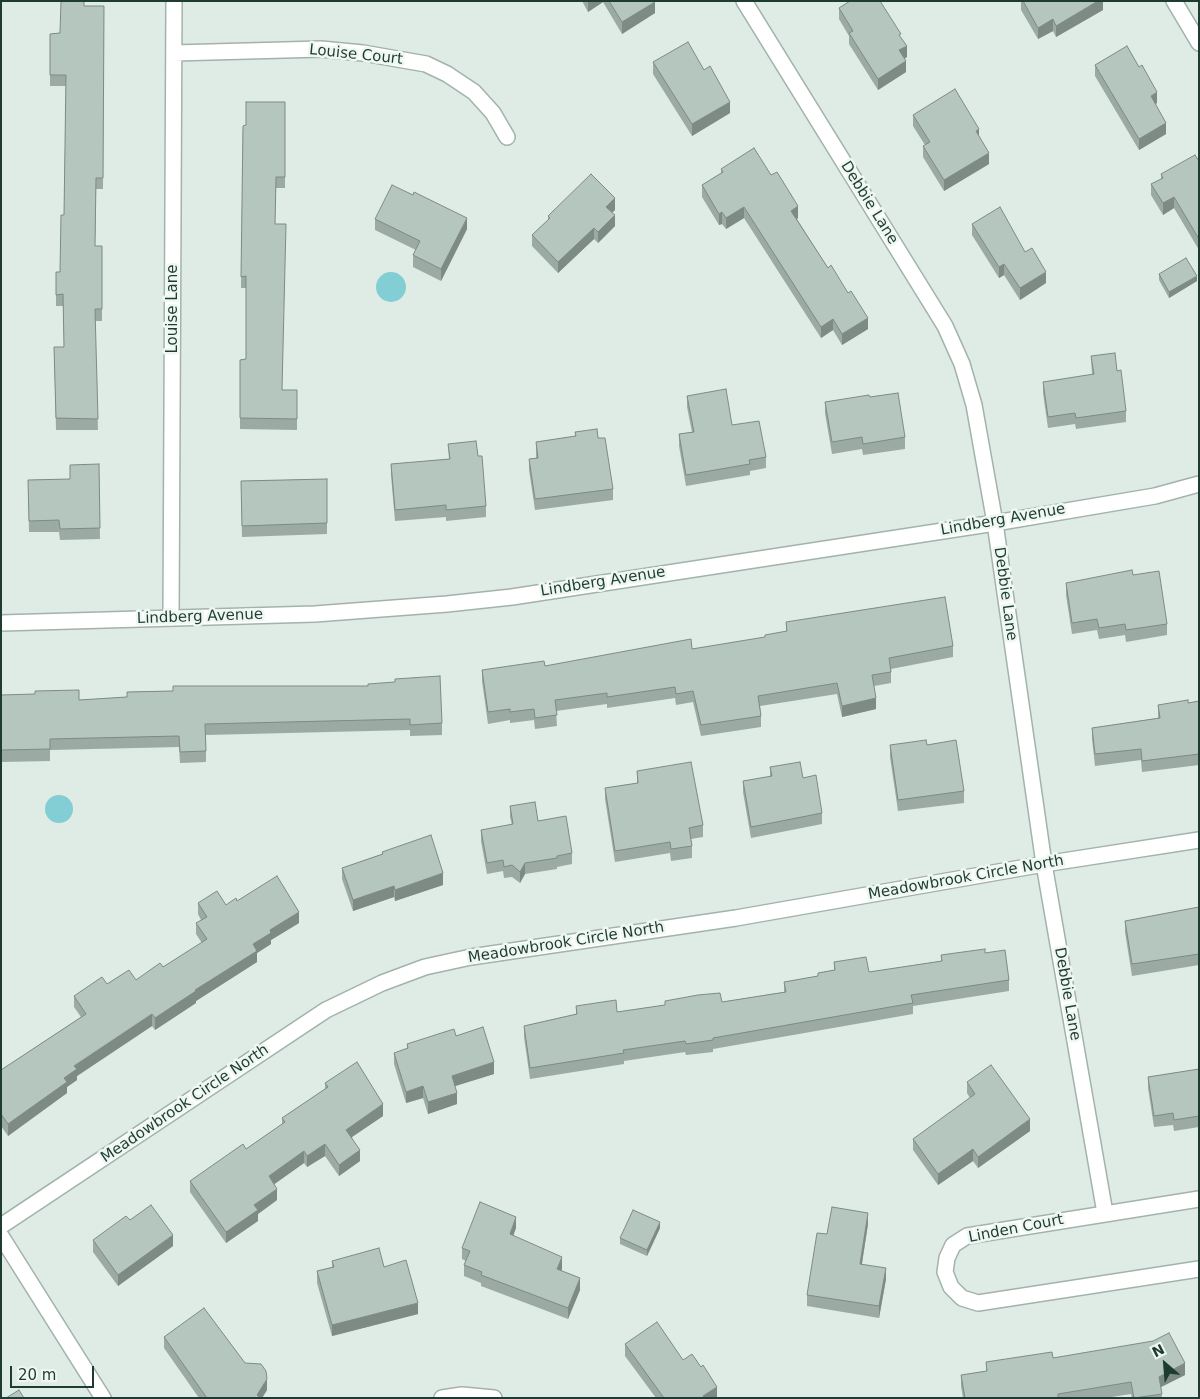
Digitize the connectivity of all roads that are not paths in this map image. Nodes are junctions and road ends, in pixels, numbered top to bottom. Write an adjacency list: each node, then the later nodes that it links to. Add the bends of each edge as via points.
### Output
1 (174, 1): 5 (street, Louise Lane)
2 (744, 1): 8 (street, Debbie Lane, via 945,326 962,364 974,405)
3 (1174, 1): 4 (street)
4 (1199, 43)
5 (174, 53): 6 (street, Louise Court, via 321,49 426,64 474,92 493,113); 9 (street, Louise Lane)
6 (507, 137)
7 (1199, 484): 8 (street, Lindberg Avenue, via 1155,496)
8 (995, 523): 9 (street, Lindberg Avenue, via 447,604 315,614); 12 (street, Debbie Lane)
9 (171, 618): 10 (street, Lindberg Avenue)
10 (1, 623)
11 (1199, 840): 12 (street, Meadowbrook Circle North)
12 (1044, 864): 14 (street, Debbie Lane); 15 (street, Meadowbrook Circle North, via 736,918 471,956 425,967 326,1010)
13 (1199, 1199): 14 (street, Linden Court)
14 (1105, 1213): 17 (street, Linden Court, via 967,1236 954,1245 946,1258 945,1272 951,1287 962,1298 978,1303)
15 (1, 1226)
16 (1, 1236): 18 (street)
17 (1199, 1269)
18 (103, 1398)
19 (442, 1398): 20 (street, via 462,1395)
20 (494, 1398)

